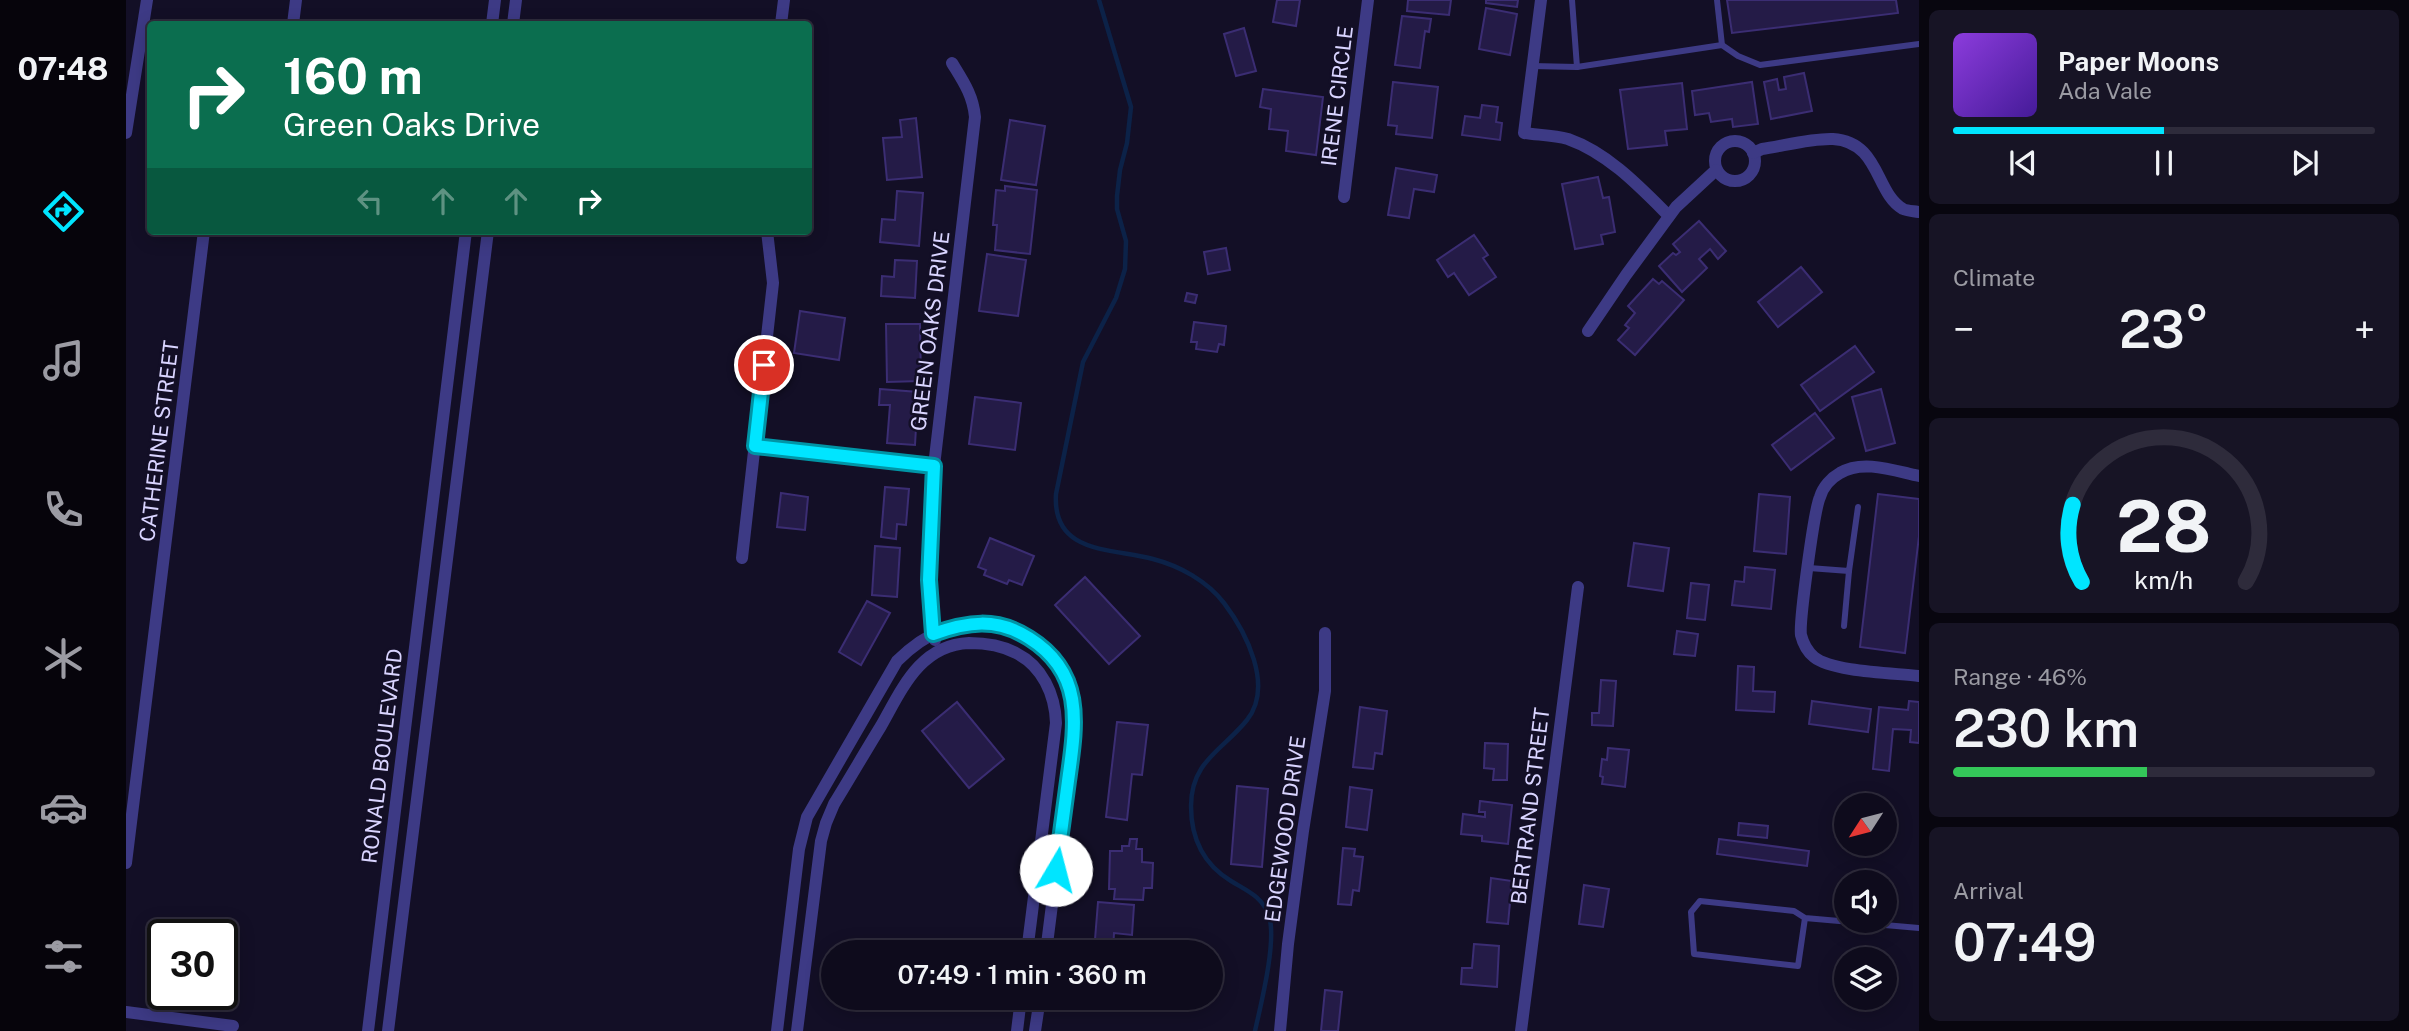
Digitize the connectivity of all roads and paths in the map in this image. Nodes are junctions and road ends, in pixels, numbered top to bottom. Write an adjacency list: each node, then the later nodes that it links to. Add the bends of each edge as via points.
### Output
1 (147, 0): 19 (street)
2 (296, 0): 10 (street)
3 (495, 0): 11 (street)
4 (516, 0): 12 (street)
5 (784, 0): 13 (street)
6 (1368, 0): 22 (street, IRENE CIRCLE)
7 (1541, 0): 17 (street)
8 (1572, 0): 18 (lane)
9 (1717, 0): 14 (lane)
10 (293, 20)
11 (492, 21)
12 (513, 21)
13 (781, 21)
14 (1722, 44): 15 (lane, via 1760,65); 18 (lane)
15 (1919, 44)
16 (952, 63): 33 (street, GREEN OAKS DRIVE, via 974,102 975,117)
17 (1532, 66): 18 (lane); 24 (street, via 1524,133 1567,139 1595,154 1631,178)
18 (1577, 66)
19 (126, 133)
20 (1753, 153): 21 (street, via 1754,166 1743,180 1731,181); 21 (street, via 1737,141 1723,145 1715,156); 23 (street, via 1832,139 1851,143 1865,155 1898,204)
21 (1716, 170): 24 (street)
22 (1343, 197)
23 (1919, 212)
24 (1670, 216): 31 (street)
25 (204, 235): 49 (street, CATHERINE STREET)
26 (465, 235): 29 (street, RONALD BOULEVARD)
27 (487, 235): 30 (street, RONALD BOULEVARD)
28 (767, 235): 32 (street, via 773,283)
29 (463, 254): 30 (street); 35 (street, RONALD BOULEVARD)
30 (484, 256): 36 (street, RONALD BOULEVARD)
31 (1588, 331)
32 (755, 446): 33 (street); 38 (street)
33 (934, 466): 44 (street, GREEN OAKS DRIVE, via 929,580)
34 (1919, 476): 39 (street, via 1872,467 1838,474 1823,489 1817,505)
35 (435, 486): 36 (street); 47 (street, RONALD BOULEVARD)
36 (455, 489): 48 (street, RONALD BOULEVARD)
37 (1858, 507): 40 (lane)
38 (742, 558)
39 (1809, 568): 40 (lane); 46 (street, via 1801,628 1816,659 1830,665)
40 (1849, 571): 42 (lane)
41 (1578, 587): 67 (street, BERTRAND STREET)
42 (1844, 626)
43 (1325, 633): 66 (street, EDGEWOOD DRIVE, via 1325,691 1294,893)
44 (933, 634): 45 (street, GREEN OAKS DRIVE); 53 (street, via 968,623 1001,625 1041,645 1069,684 1074,734); 62 (street, via 912,646 888,674 807,817 799,849)
45 (938, 650): 52 (street, via 972,643 1013,651 1035,667 1053,697 1056,723); 63 (street, via 909,678 826,823)
46 (1919, 676)
47 (405, 728): 48 (street); 54 (street, RONALD BOULEVARD)
48 (425, 731): 55 (street, RONALD BOULEVARD)
49 (126, 863)
50 (1805, 918): 50 (lane, via 1798,966 1694,954 1691,912 1700,901 1794,911); 51 (lane)
51 (1919, 928)
52 (1029, 940)
53 (1048, 940)
54 (376, 963): 55 (street); 60 (street, RONALD BOULEVARD)
55 (396, 965): 61 (street, RONALD BOULEVARD)
56 (1020, 1010): 64 (street)
57 (1038, 1010): 65 (street)
58 (126, 1012): 59 (street)
59 (233, 1026)
60 (368, 1031)
61 (388, 1031)
62 (778, 1031)
63 (797, 1031)
64 (1017, 1031)
65 (1035, 1031)
66 (1280, 1031)
67 (1521, 1031)

